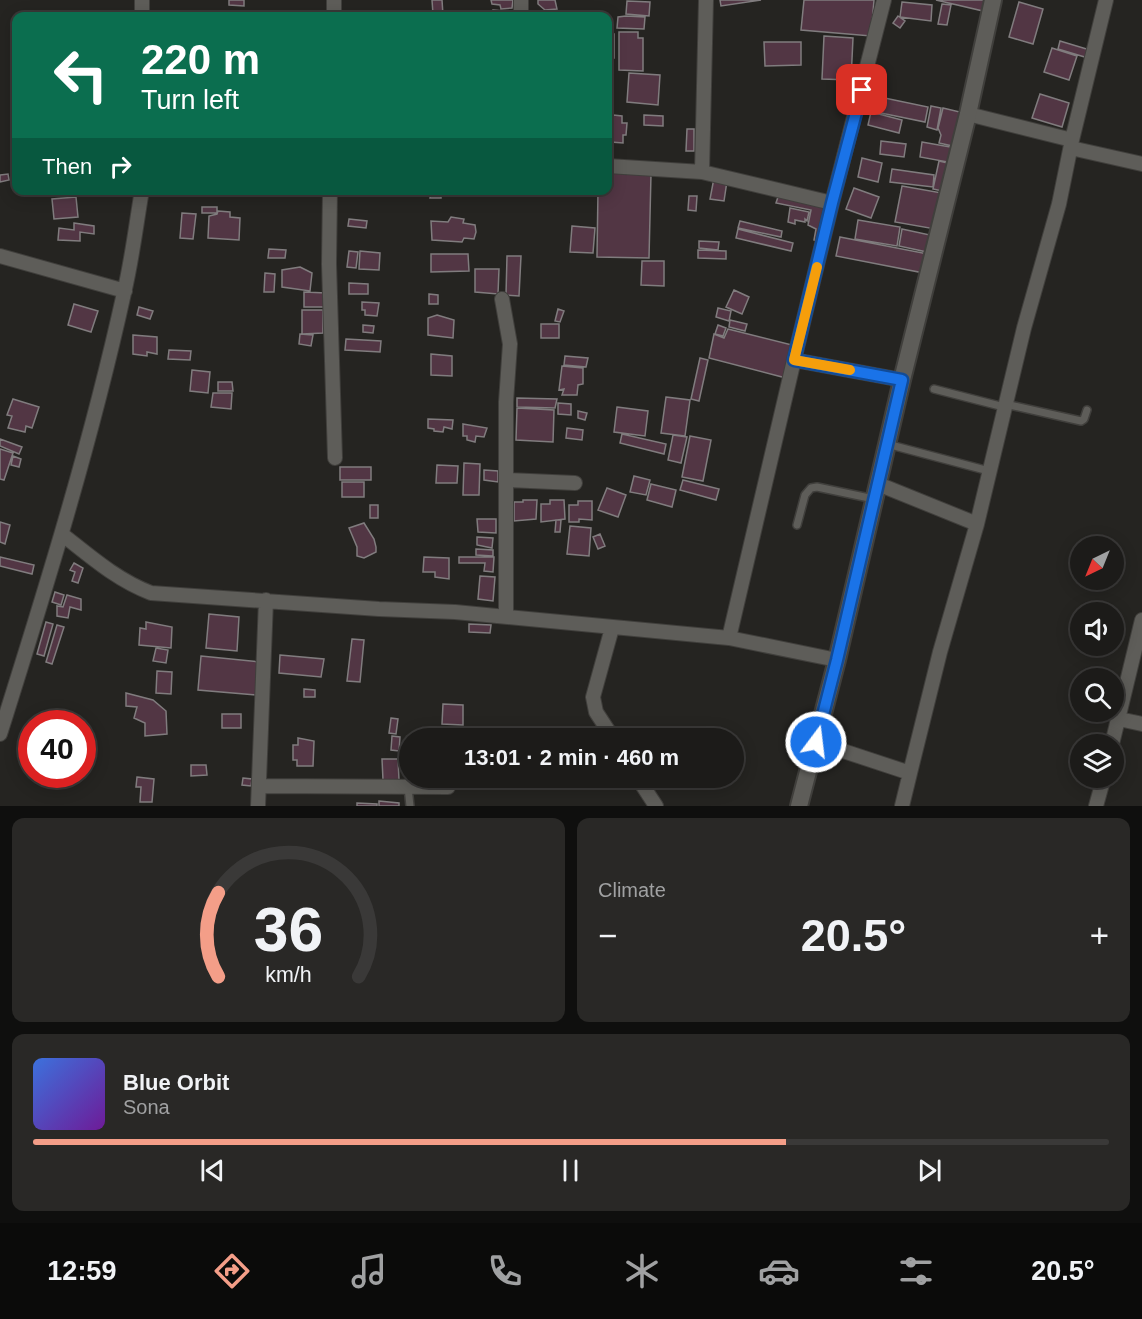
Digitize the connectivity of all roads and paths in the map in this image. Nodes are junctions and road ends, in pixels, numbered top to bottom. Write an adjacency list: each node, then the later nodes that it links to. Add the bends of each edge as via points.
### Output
1 (706, 0): 9 (street)
2 (884, 0): 12 (street)
3 (993, 0): 5 (street)
4 (1106, 0): 6 (street)
5 (968, 114): 6 (street); 17 (street)
6 (1072, 144): 7 (street); 19 (street)
7 (1142, 164)
8 (612, 166): 9 (street)
9 (702, 172): 12 (street)
10 (141, 195): 14 (street)
11 (330, 195): 22 (street)
12 (832, 203): 16 (street)
13 (0, 256): 14 (street)
14 (125, 291): 29 (street)
15 (502, 298): 24 (street, via 510,344)
16 (794, 360): 17 (street); 34 (street)
17 (902, 380): 21 (street)
18 (934, 390): 19 (lane)
19 (1004, 405): 20 (lane, via 1081,421); 23 (street)
20 (1087, 410)
21 (887, 444): 23 (lane); 26 (street)
22 (335, 458)
23 (989, 471): 27 (street)
24 (506, 480): 25 (street); 31 (street)
25 (575, 483)
26 (876, 492): 27 (street); 28 (lane, via 811,488 805,495); 35 (street)
27 (977, 524): 42 (street)
28 (797, 525)
29 (63, 535): 30 (street, via 113,574 151,593); 40 (street)
30 (266, 600): 31 (street); 43 (street)
31 (506, 616): 33 (street)
32 (1142, 620): 36 (street)
33 (612, 628): 34 (street); 39 (street, via 593,697 596,712)
34 (729, 638): 35 (street)
35 (837, 660): 41 (street)
36 (1124, 697)
37 (1124, 720): 38 (street)
38 (1142, 724)
39 (606, 728)
40 (0, 734)
41 (816, 742): 42 (street); 51 (street)
42 (910, 773): 52 (street)
43 (259, 786): 44 (street); 48 (street)
44 (399, 787)
45 (408, 788): 49 (lane)
46 (644, 788): 50 (street)
47 (1101, 788): 53 (street)
48 (258, 806)
49 (410, 806)
50 (656, 806)
51 (799, 806)
52 (902, 806)
53 (1096, 806)

